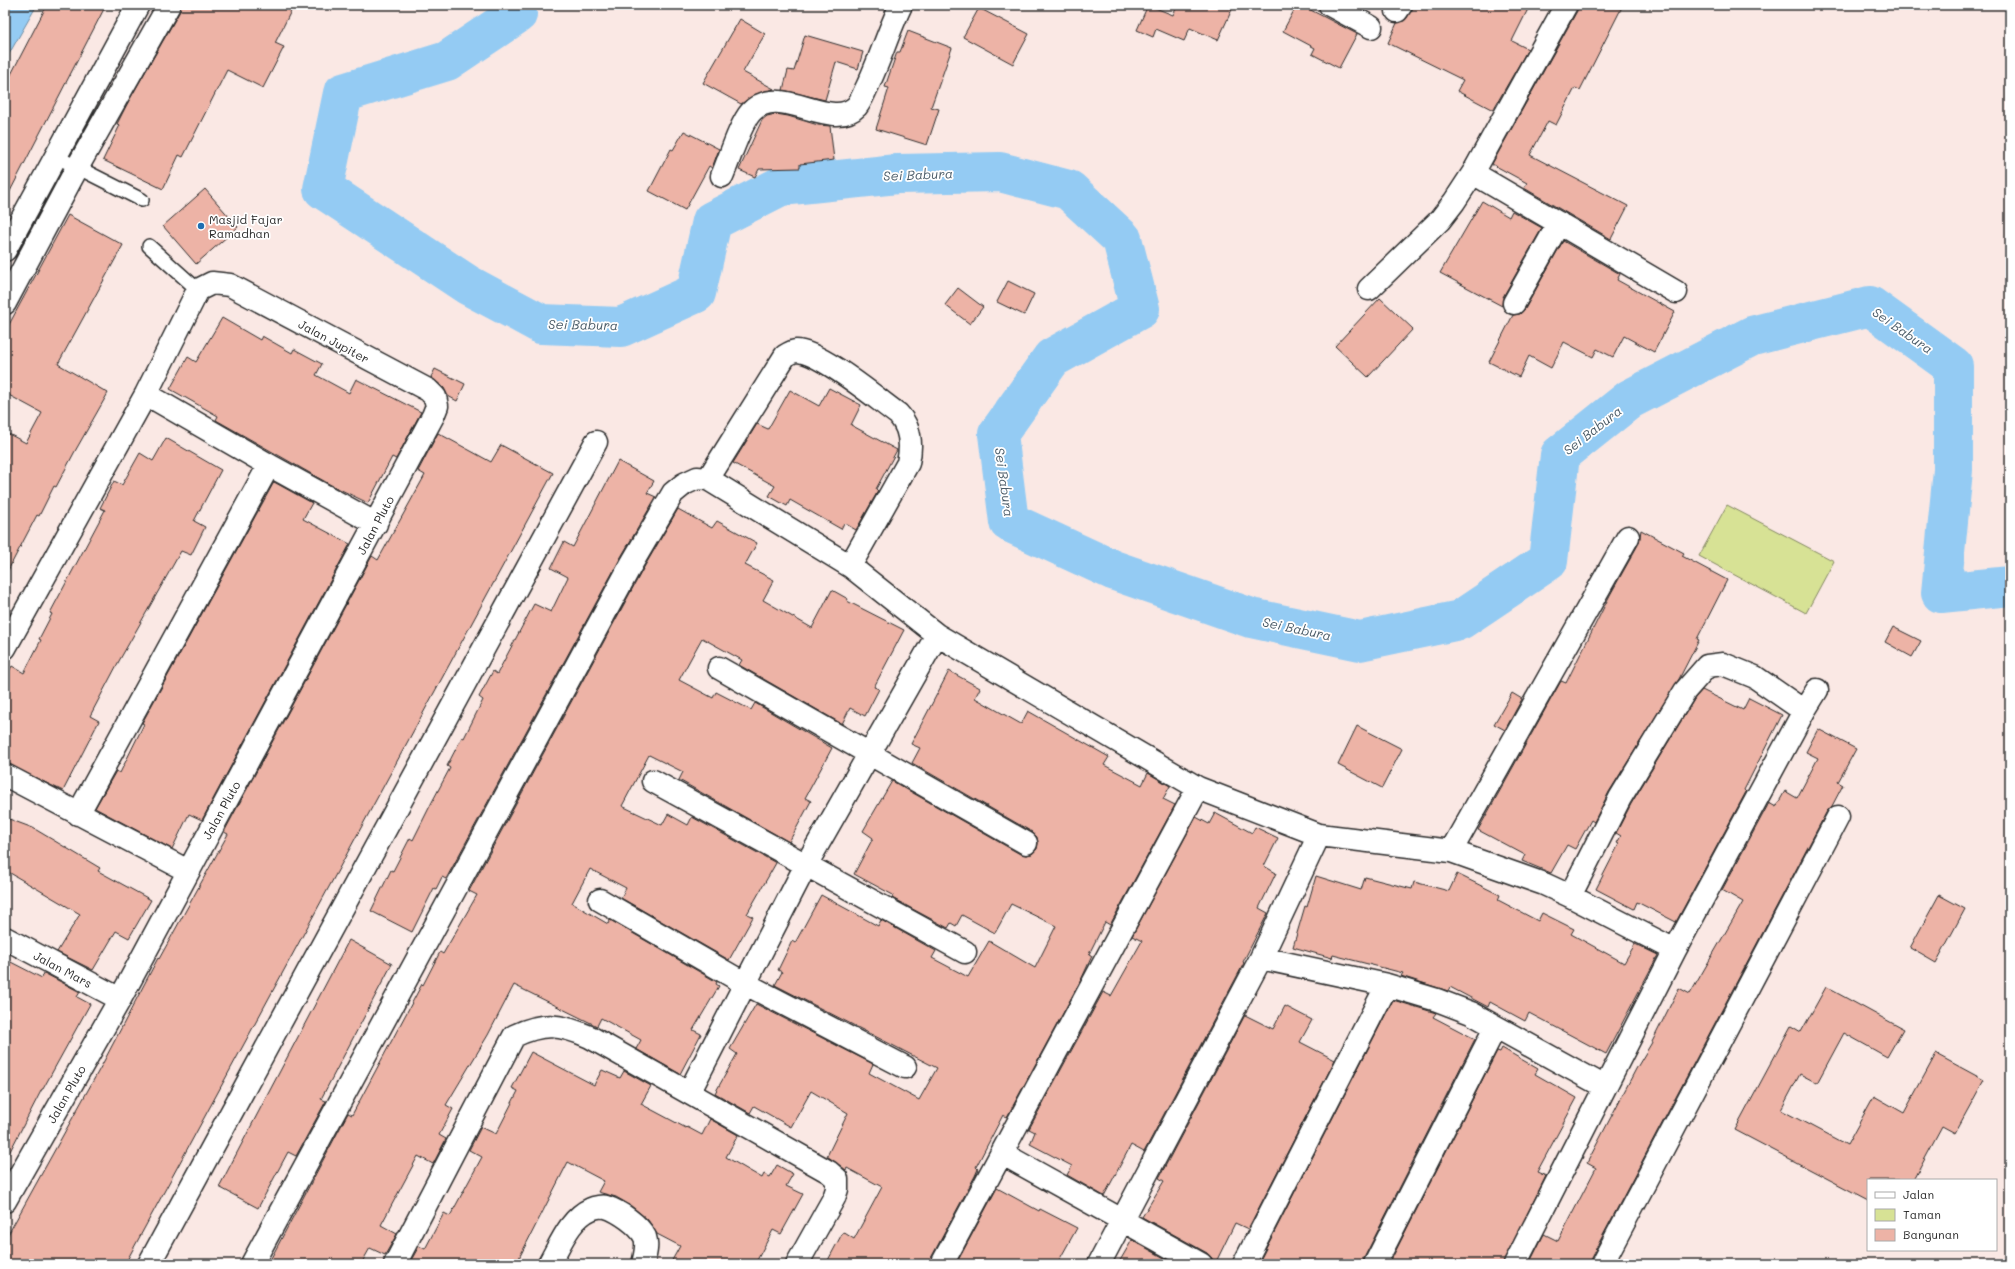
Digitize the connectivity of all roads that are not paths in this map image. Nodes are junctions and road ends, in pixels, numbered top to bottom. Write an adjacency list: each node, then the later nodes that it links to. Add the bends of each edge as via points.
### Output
1 (138, 5): 7 (street)
2 (169, 5): 8 (street)
3 (901, 5): 10 (street, via 874,73 857,106 841,114 770,101 759,105 750,113)
4 (1330, 5): 6 (street)
5 (1566, 5): 9 (street)
6 (1371, 28)
7 (56, 156): 8 (lane); 14 (street)
8 (77, 168): 11 (lane); 18 (street)
9 (1473, 173): 12 (street); 16 (street, via 1440,220)
10 (722, 176)
11 (142, 200)
12 (1559, 223): 17 (street); 19 (street)
13 (149, 246): 15 (lane)
14 (5, 250)
15 (205, 286): 20 (street); 21 (street, Jalan Jupiter, via 230,285 428,390 435,397 437,406)
16 (1369, 288)
17 (1676, 292)
18 (5, 303)
19 (1514, 303)
20 (146, 394): 23 (street); 29 (street)
21 (433, 416): 25 (street, Jalan Pluto)
22 (596, 442): 60 (street)
23 (269, 466): 25 (street); 37 (street)
24 (708, 480): 27 (street); 27 (street, via 785,356 795,351 807,353 826,364 898,414 904,421 910,440 908,463); 61 (street, via 697,478 684,484 669,499)
25 (376, 524): 43 (street, Jalan Pluto)
26 (1628, 537): 41 (street)
27 (850, 566): 28 (street)
28 (937, 634): 33 (street); 36 (street)
29 (5, 648)
30 (719, 668): 33 (street)
31 (1817, 690): 32 (street)
32 (1804, 711): 44 (street, via 1755,677 1723,664 1707,666 1685,691 1620,798); 47 (street)
33 (868, 754): 40 (street); 42 (street)
34 (5, 775): 37 (street)
35 (653, 781): 42 (street)
36 (1198, 788): 39 (street); 57 (street)
37 (78, 814): 43 (street)
38 (1838, 818): 72 (street)
39 (1319, 835): 41 (street); 49 (street)
40 (1026, 843)
41 (1451, 851): 44 (street)
42 (806, 865): 48 (street); 50 (street)
43 (188, 871): 52 (street, Jalan Pluto)
44 (1570, 896): 47 (street)
45 (600, 900): 50 (street)
46 (5, 938): 52 (street, Jalan Mars)
47 (1675, 950): 55 (street)
48 (965, 952)
49 (1261, 958): 51 (street); 59 (street)
50 (744, 983): 54 (street); 56 (street)
51 (1387, 985): 53 (street, via 1471,1013); 69 (street)
52 (120, 999): 58 (street, Jalan Pluto)
53 (1495, 1028): 55 (street); 70 (street)
54 (905, 1067)
55 (1605, 1087): 71 (street)
56 (689, 1093): 62 (street, via 590,1037 572,1030 552,1025 530,1028 514,1036); 65 (street, via 830,1172 837,1179 834,1198)
57 (1003, 1154): 59 (street); 66 (street)
58 (5, 1201)
59 (1124, 1221): 67 (street); 68 (street)
60 (149, 1264)
61 (252, 1264)
62 (395, 1264)
63 (549, 1264): 64 (street, via 575,1220 591,1209 605,1206 638,1228 644,1237 646,1248)
64 (643, 1264)
65 (797, 1264)
66 (942, 1264)
67 (1100, 1264)
68 (1201, 1264)
69 (1244, 1264)
70 (1375, 1264)
71 (1515, 1264)
72 (1603, 1264)

